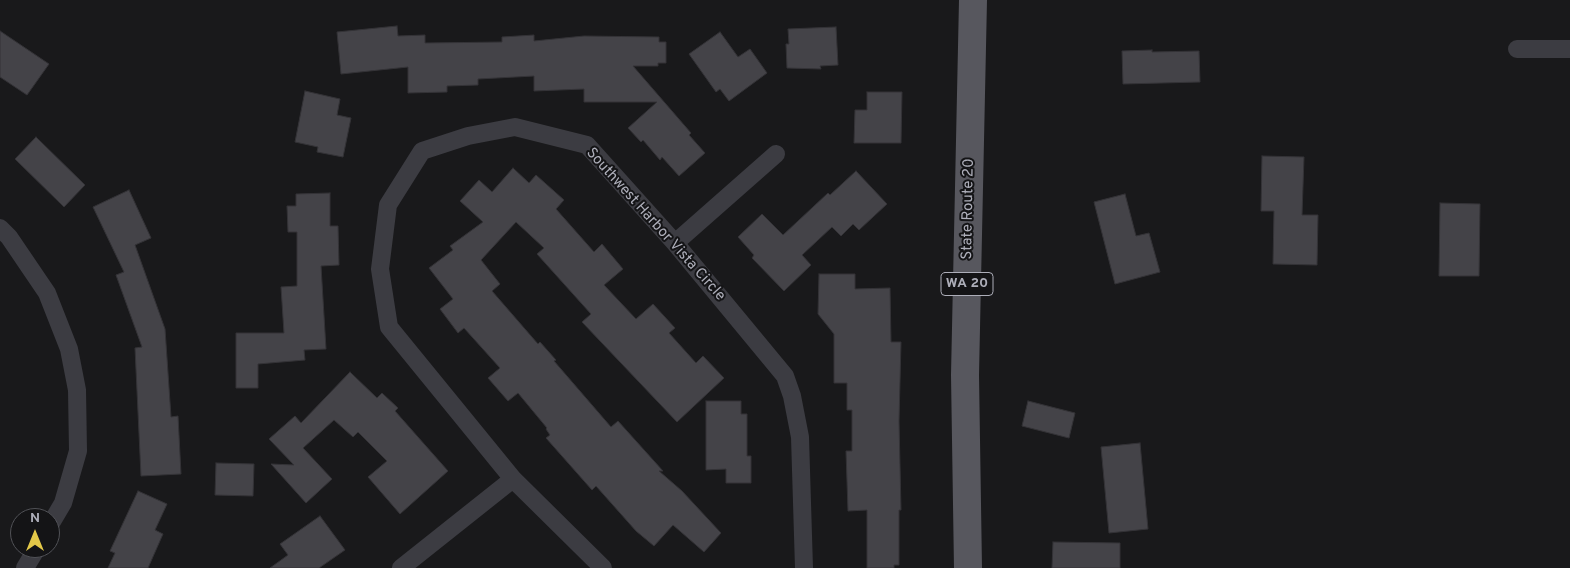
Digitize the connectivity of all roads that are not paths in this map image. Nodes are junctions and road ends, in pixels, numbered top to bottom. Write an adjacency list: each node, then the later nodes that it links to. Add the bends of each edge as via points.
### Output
1 (973, 0): 12 (main road, State Route 20 / WA 20, via 965,375)
2 (1517, 49): 3 (street)
3 (1570, 49)
4 (776, 154): 6 (street)
5 (0, 228): 8 (street, via 47,293 68,348 77,390 78,452)
6 (675, 243): 7 (street, Southwest Harbor Vista Circle, via 587,145 516,127 468,136 422,151 388,205 380,268 389,327); 11 (street, Southwest Harbor Vista Circle, via 784,376 790,389 800,437)
7 (513, 479): 9 (street); 10 (street, Southwest Harbor Vista Circle)
8 (60, 509)
9 (401, 568)
10 (603, 568)
11 (804, 568)
12 (968, 568)

